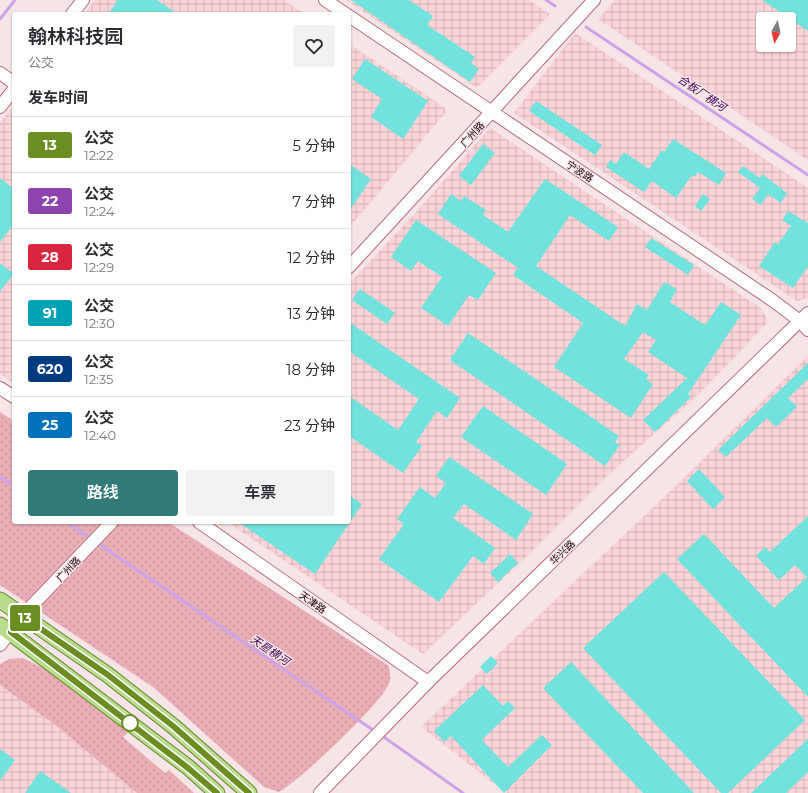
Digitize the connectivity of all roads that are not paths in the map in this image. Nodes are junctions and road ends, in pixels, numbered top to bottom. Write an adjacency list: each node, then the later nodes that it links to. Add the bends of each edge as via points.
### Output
1 (83, 0): 4 (street)
2 (325, 0): 5 (street)
3 (594, 0): 11 (street, 广州路)
4 (74, 12)
5 (343, 12)
6 (351, 17): 11 (street, 宁波路)
7 (0, 73): 8 (street)
8 (12, 82)
9 (12, 92): 10 (street)
10 (0, 107)
11 (492, 113): 12 (street, 广州路); 13 (street, 宁波路, via 772,300)
12 (351, 265)
13 (804, 317): 14 (street, 宁波路); 23 (street, 华兴路)
14 (808, 330)
15 (0, 388): 16 (street)
16 (12, 396)
17 (110, 524): 20 (street, 广州路)
18 (201, 524): 23 (street, 天津路)
19 (0, 600): 20 (main road)
20 (22, 616): 21 (street, 广州路); 25 (main road, via 108,675 173,726)
21 (5, 629): 22 (street, 广州路); 24 (main road, via 188,768)
22 (0, 645)
23 (428, 682): 26 (street, 华兴路)
24 (217, 793)
25 (249, 793)
26 (320, 793)

